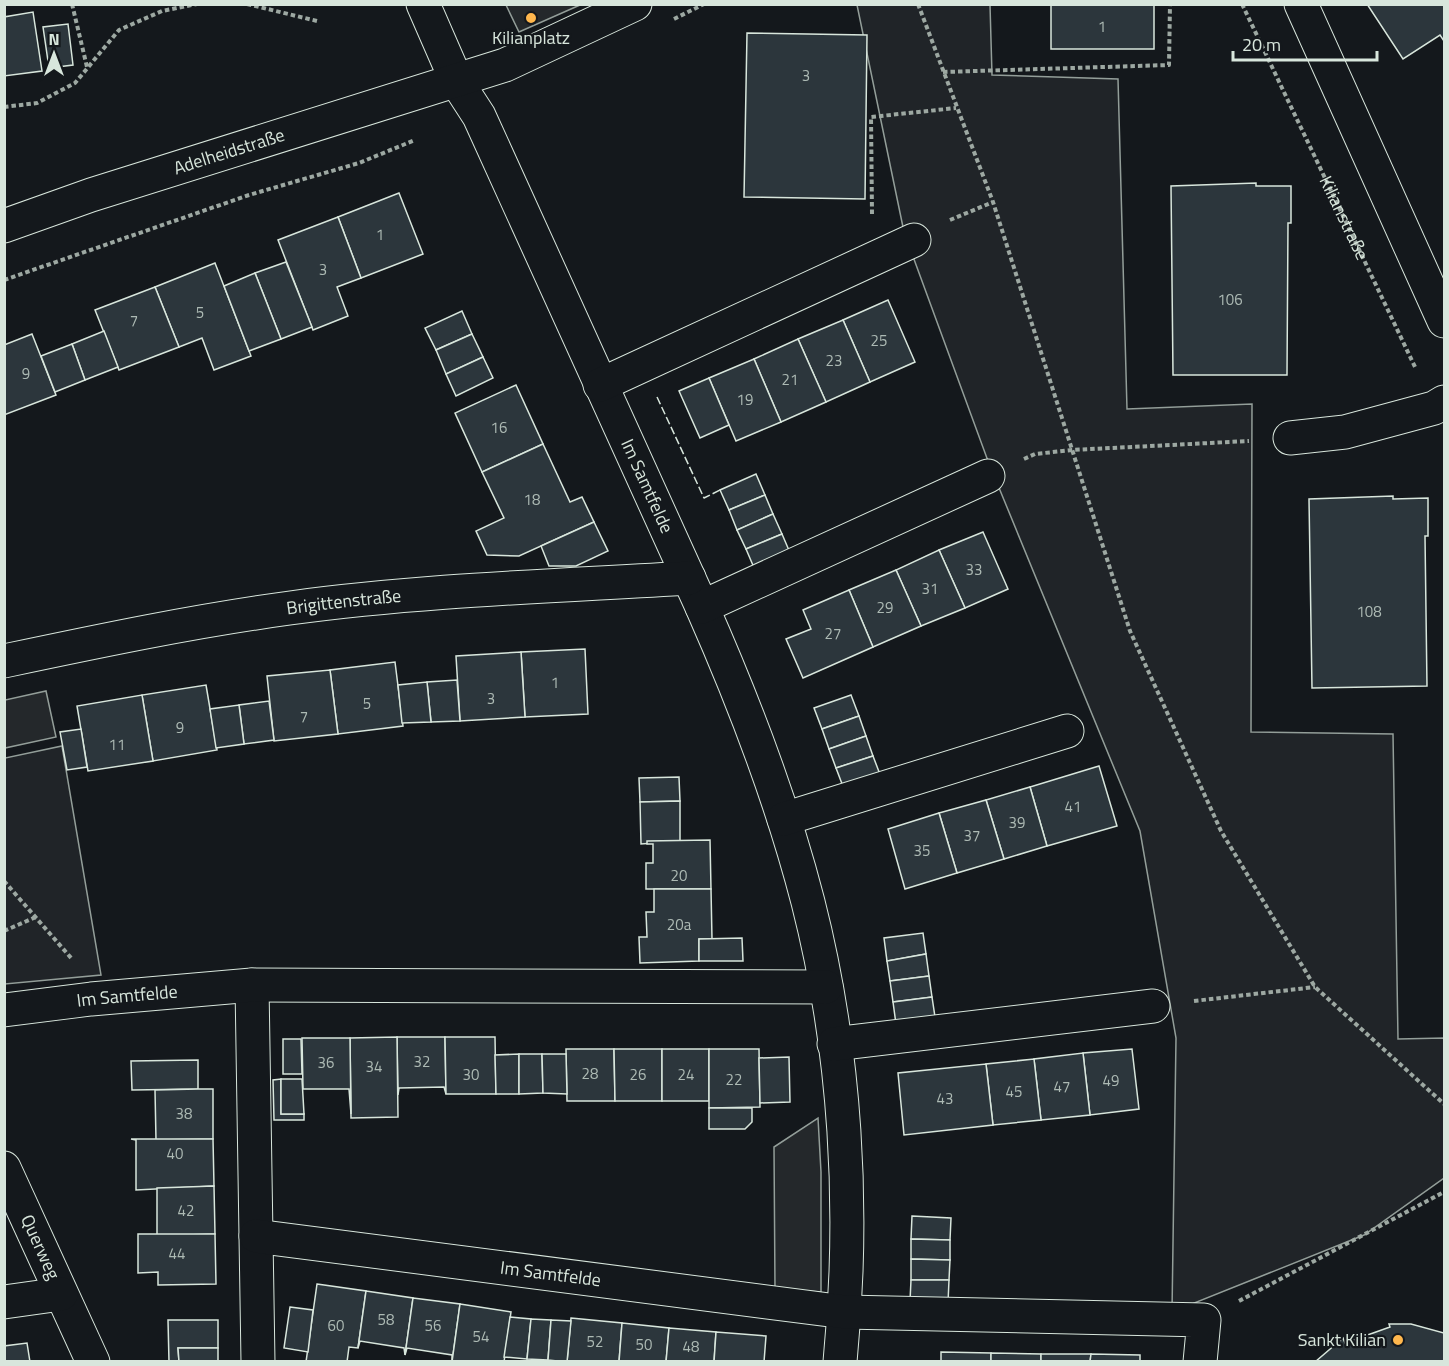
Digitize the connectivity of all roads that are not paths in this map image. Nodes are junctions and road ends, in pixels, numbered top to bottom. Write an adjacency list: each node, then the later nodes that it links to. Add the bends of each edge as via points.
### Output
1 (423, 4): 4 (street, Im Samtfelde)
2 (635, 4): 4 (street, via 505,65)
3 (1301, 4): 7 (street)
4 (457, 82): 5 (street, Adelheidstraße, via 91,195); 8 (street, Im Samtfelde, via 479,116)
5 (4, 226)
6 (914, 240): 8 (street)
7 (1444, 321)
8 (600, 385): 12 (street, Im Samtfelde)
9 (1439, 405): 10 (street, via 1345,432)
10 (1290, 438)
11 (988, 476): 12 (street)
12 (695, 593): 13 (street, Brigittenstraße, via 427,594 291,608); 15 (street, Im Samtfelde, via 730,670)
13 (4, 661)
14 (1067, 731): 15 (street)
15 (784, 819): 17 (street, Im Samtfelde, via 808,902)
16 (252, 985): 17 (street, Im Samtfelde); 19 (street, Im Samtfelde); 22 (street)
17 (826, 987): 20 (street, Im Samtfelde)
18 (1153, 1006): 20 (street)
19 (4, 1010)
20 (834, 1044): 25 (street, Im Samtfelde, via 848,1196)
21 (4, 1168): 23 (street, Querweg)
22 (256, 1236): 25 (street, Im Samtfelde); 27 (street)
23 (61, 1294): 24 (street, Querweg); 26 (street, Querweg)
24 (4, 1302)
25 (845, 1312): 28 (street, Im Samtfelde); 29 (street, via 1204,1320)
26 (93, 1362)
27 (258, 1362)
28 (840, 1362)
29 (1200, 1362)

